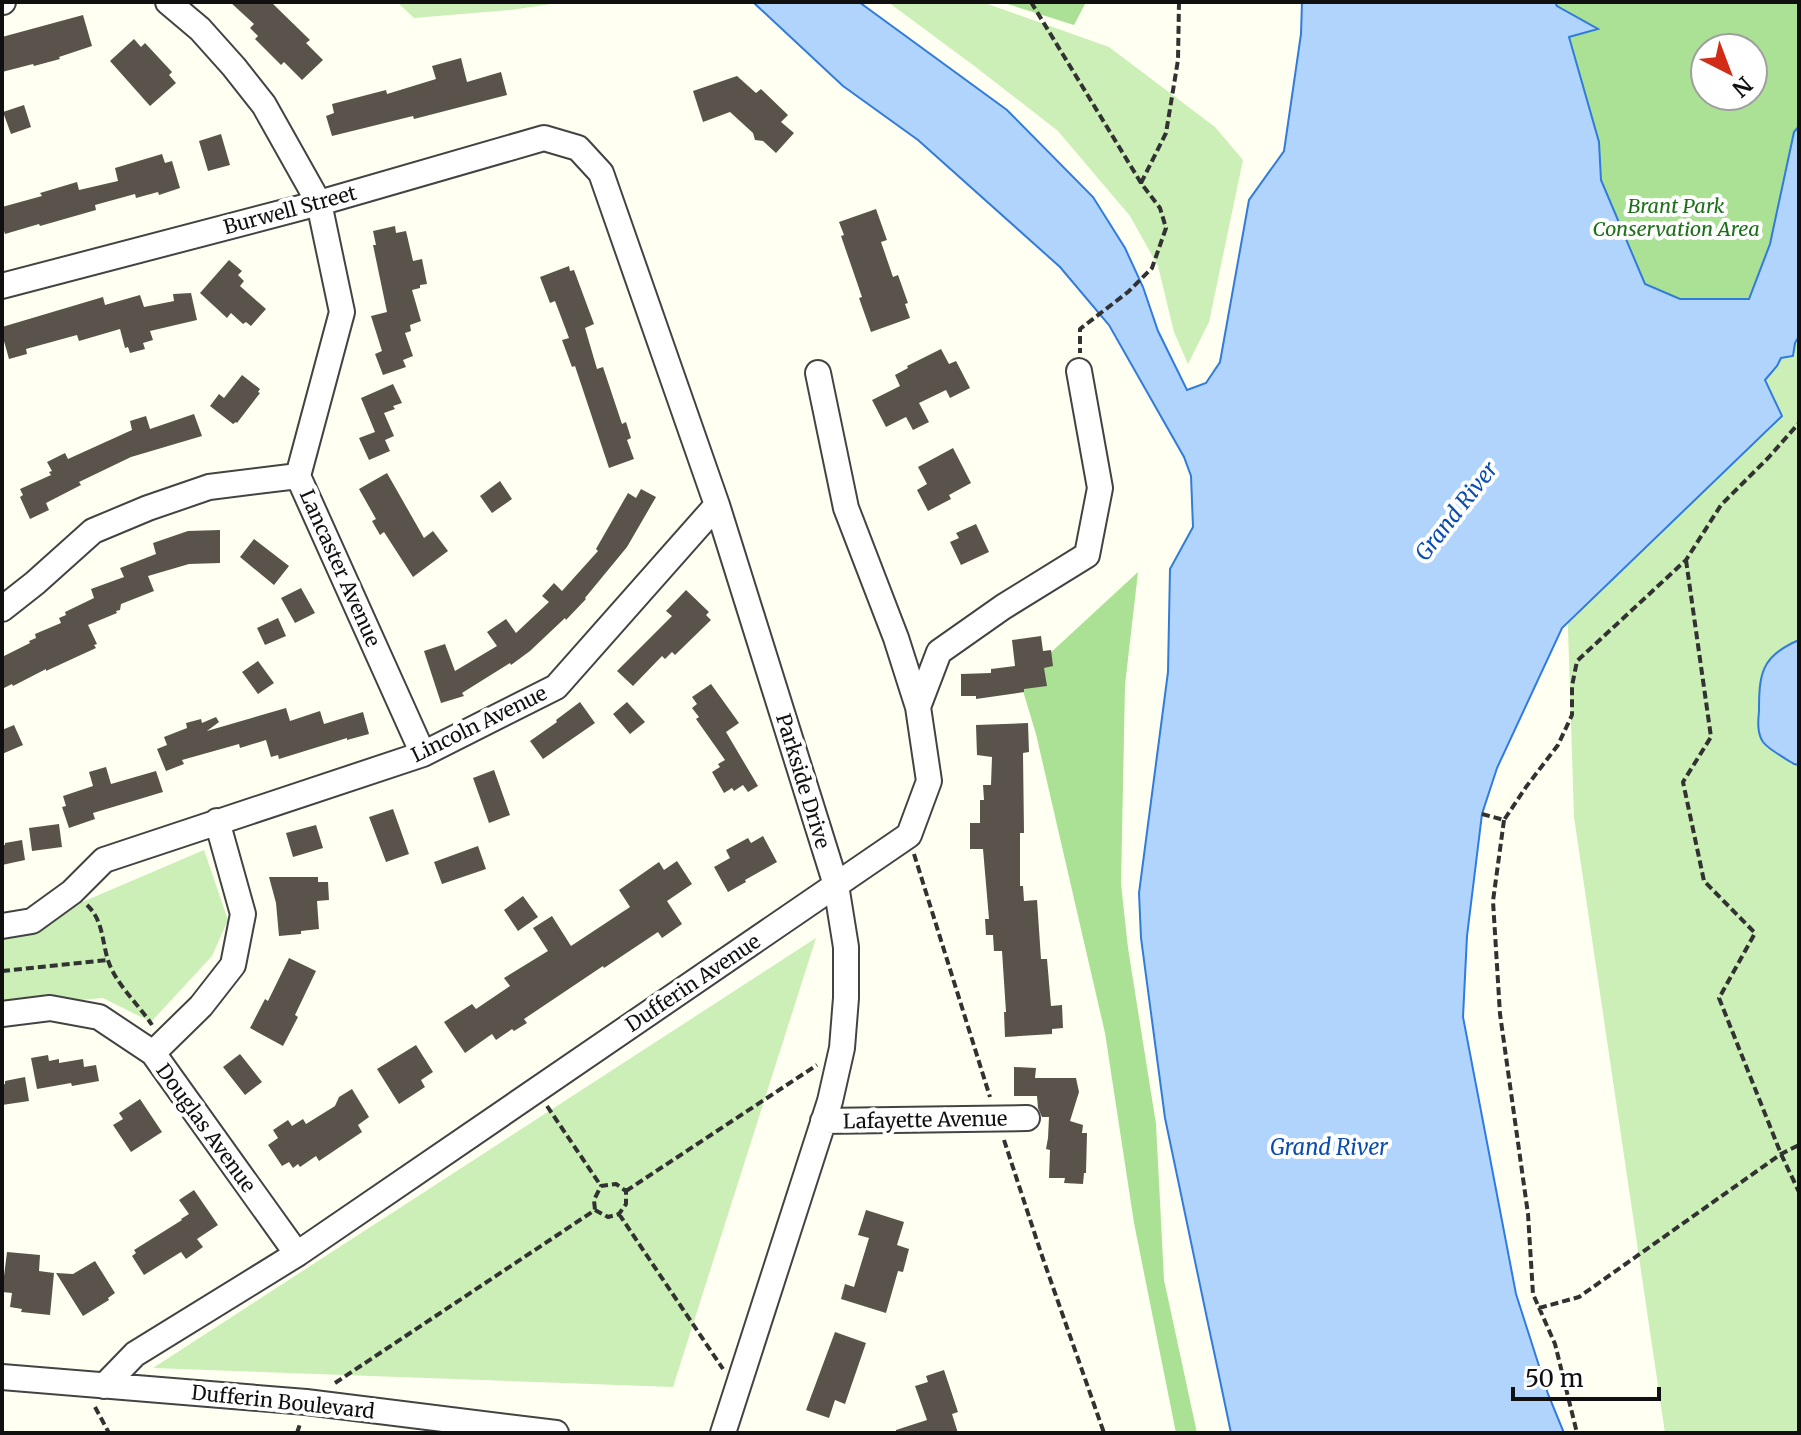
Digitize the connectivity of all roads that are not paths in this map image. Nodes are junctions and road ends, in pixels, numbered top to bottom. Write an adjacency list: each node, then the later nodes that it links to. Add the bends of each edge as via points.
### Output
1 (168, 2): 3 (street, Lancaster Avenue, via 200,29 264,105)
2 (578, 148): 3 (street, Burwell Street, via 544,138); 8 (street, Parkside Drive, via 601,173)
3 (319, 203): 4 (street, Burwell Street); 7 (street, Lancaster Avenue, via 342,312)
4 (2, 286)
5 (1079, 371): 10 (street, via 1100,488 1087,555 939,652)
6 (818, 373): 10 (street, via 846,508)
7 (298, 476): 9 (street, via 209,487 93,531); 11 (street, Lancaster Avenue)
8 (717, 505): 11 (street, Lincoln Avenue, via 556,687); 13 (street, Parkside Drive)
9 (2, 609)
10 (918, 707): 13 (street, Dufferin Avenue, via 929,781 909,835)
11 (423, 754): 12 (street, Lincoln Avenue)
12 (217, 821): 14 (street, Lincoln Avenue, via 104,860 32,921); 16 (street, via 243,914 233,965)
13 (836, 885): 18 (street, Parkside Drive, via 846,947 846,998 842,1048); 19 (street, Dufferin Avenue)
14 (2, 926)
15 (2, 1014): 16 (street, Douglas Avenue, via 50,1008 99,1017)
16 (157, 1049): 19 (street, Douglas Avenue)
17 (1027, 1118): 18 (street, Lafayette Avenue)
18 (823, 1121): 23 (street, Parkside Drive)
19 (297, 1254): 21 (street, Dufferin Avenue, via 135,1354)
20 (2, 1377): 21 (street)
21 (104, 1386): 22 (street, Dufferin Boulevard, via 306,1402)
22 (556, 1433)
23 (723, 1433)

